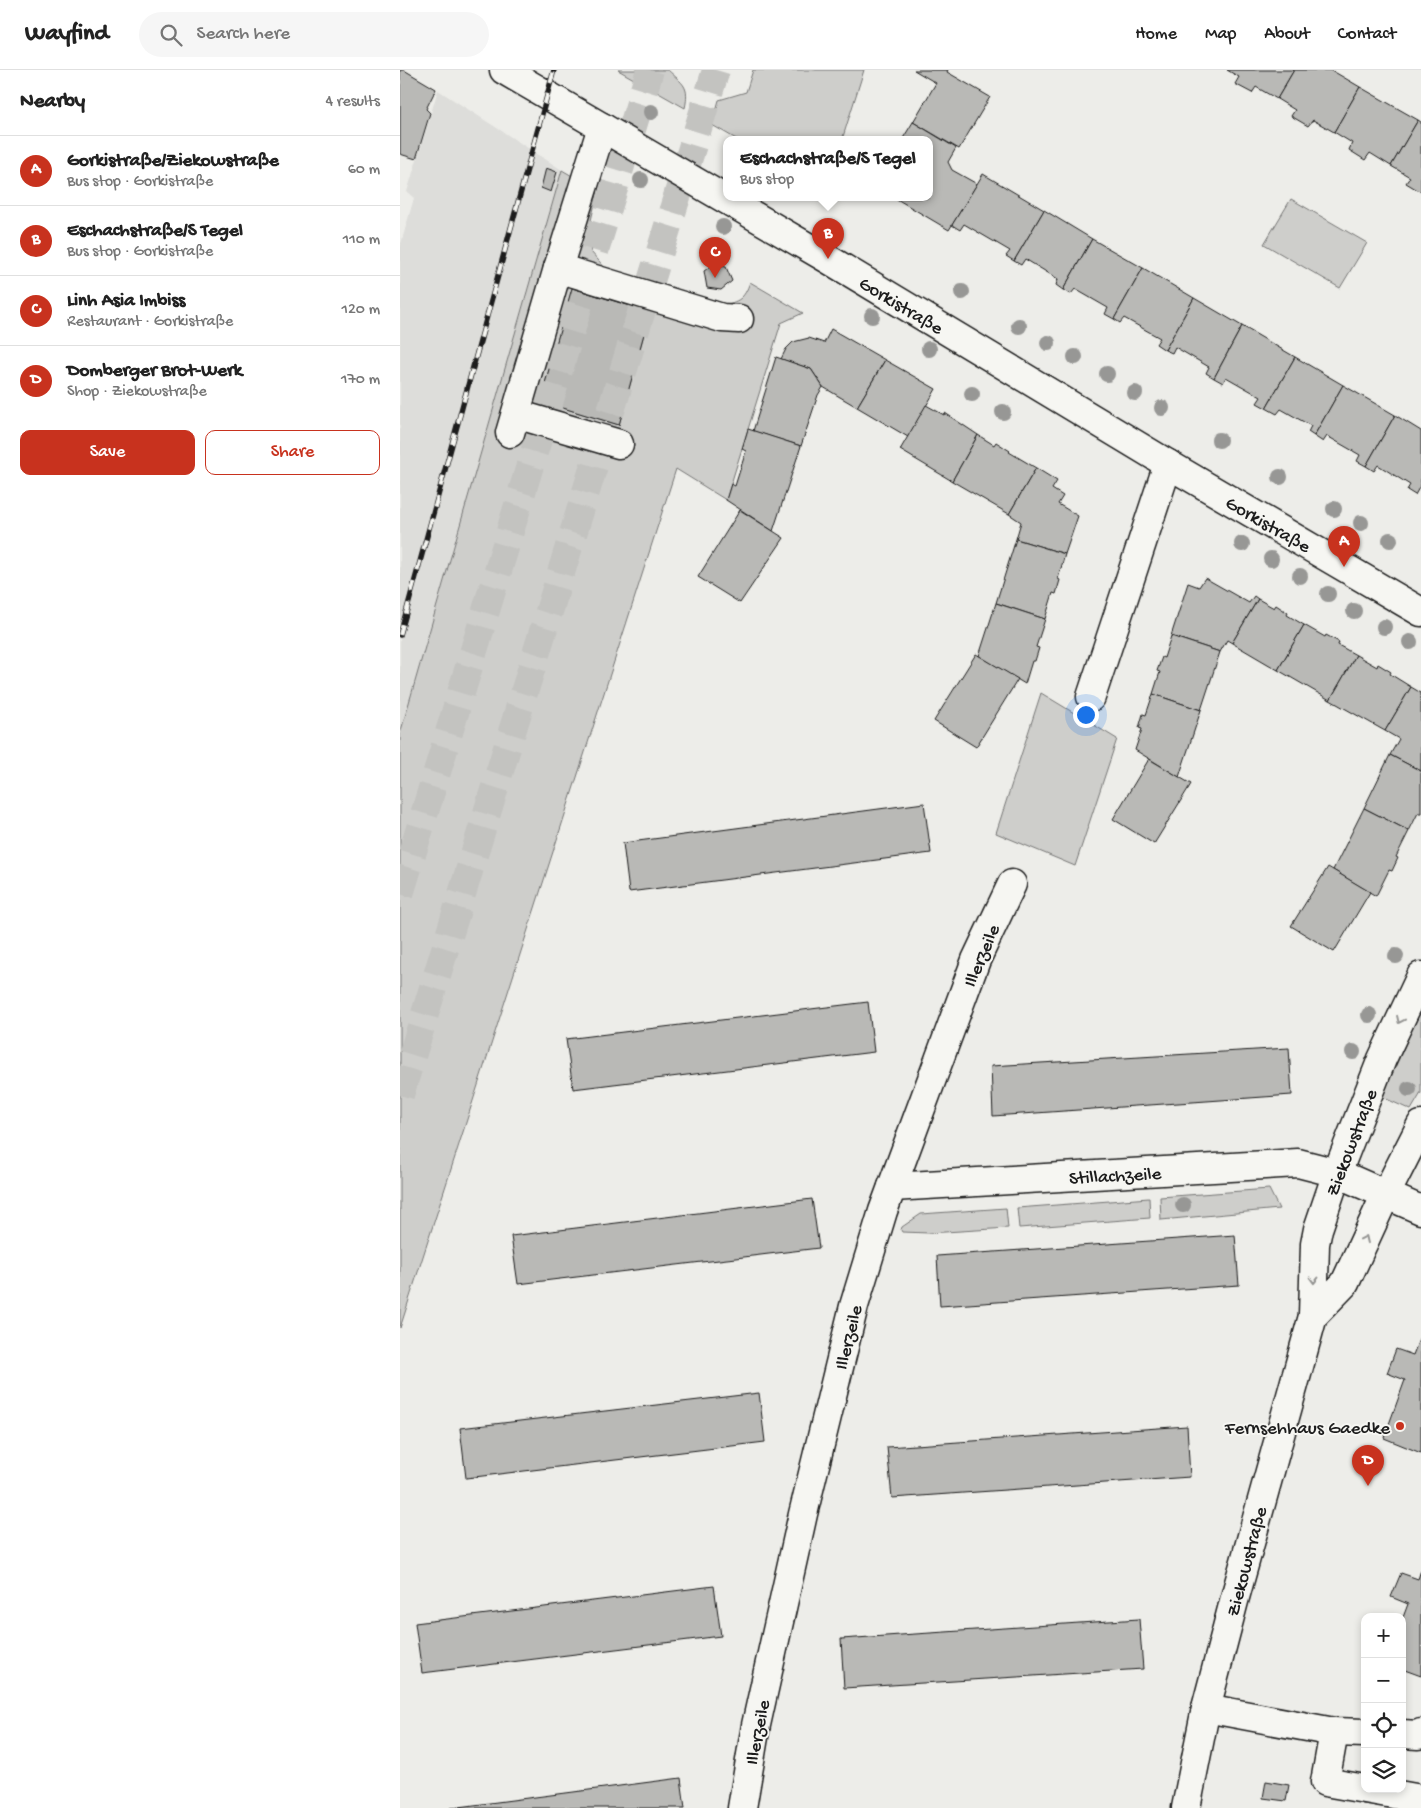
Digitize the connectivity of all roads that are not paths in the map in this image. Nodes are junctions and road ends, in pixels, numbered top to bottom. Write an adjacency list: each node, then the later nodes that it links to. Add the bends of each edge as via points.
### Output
1 (504, 70): 2 (street, Gorkistraße)
2 (602, 127): 3 (street, Gorkistraße); 5 (street)
3 (723, 198)
4 (728, 201): 8 (street, Gorkistraße)
5 (558, 268): 6 (street, via 722,318); 7 (street, via 513,424)
6 (739, 319)
7 (619, 444)
8 (1168, 464): 9 (street, Gorkistraße); 10 (street)
9 (1421, 612)
10 (1092, 697)
11 (1012, 884): 15 (street, Illerzeile, via 976,960)
12 (1421, 976): 14 (street, Ziekowstraße, one-way to 14, via 1382,1059)
13 (1421, 1125): 16 (street, Ziekowstraße)
14 (1337, 1173): 15 (street, Stillachzeile, via 1298,1163); 16 (street, Stillachzeile); 18 (street, Ziekowstraße, one-way to 18, via 1315,1244)
15 (892, 1187): 27 (street, Illerzeile, via 854,1306 803,1514 756,1725)
16 (1386, 1194): 17 (street, Stillachzeile); 18 (street, Ziekowstraße, one-way to 16, via 1345,1283)
17 (1421, 1210)
18 (1314, 1316): 19 (street, Ziekowstraße, via 1264,1488)
19 (1206, 1708): 20 (street); 28 (street, Ziekowstraße)
20 (1334, 1732): 21 (street); 24 (street, via 1325,1782)
21 (1361, 1733)
22 (1421, 1733): 23 (street)
23 (1406, 1734)
24 (1361, 1788)
25 (1387, 1793): 26 (street)
26 (1421, 1799)
27 (742, 1808)
28 (1186, 1808)

